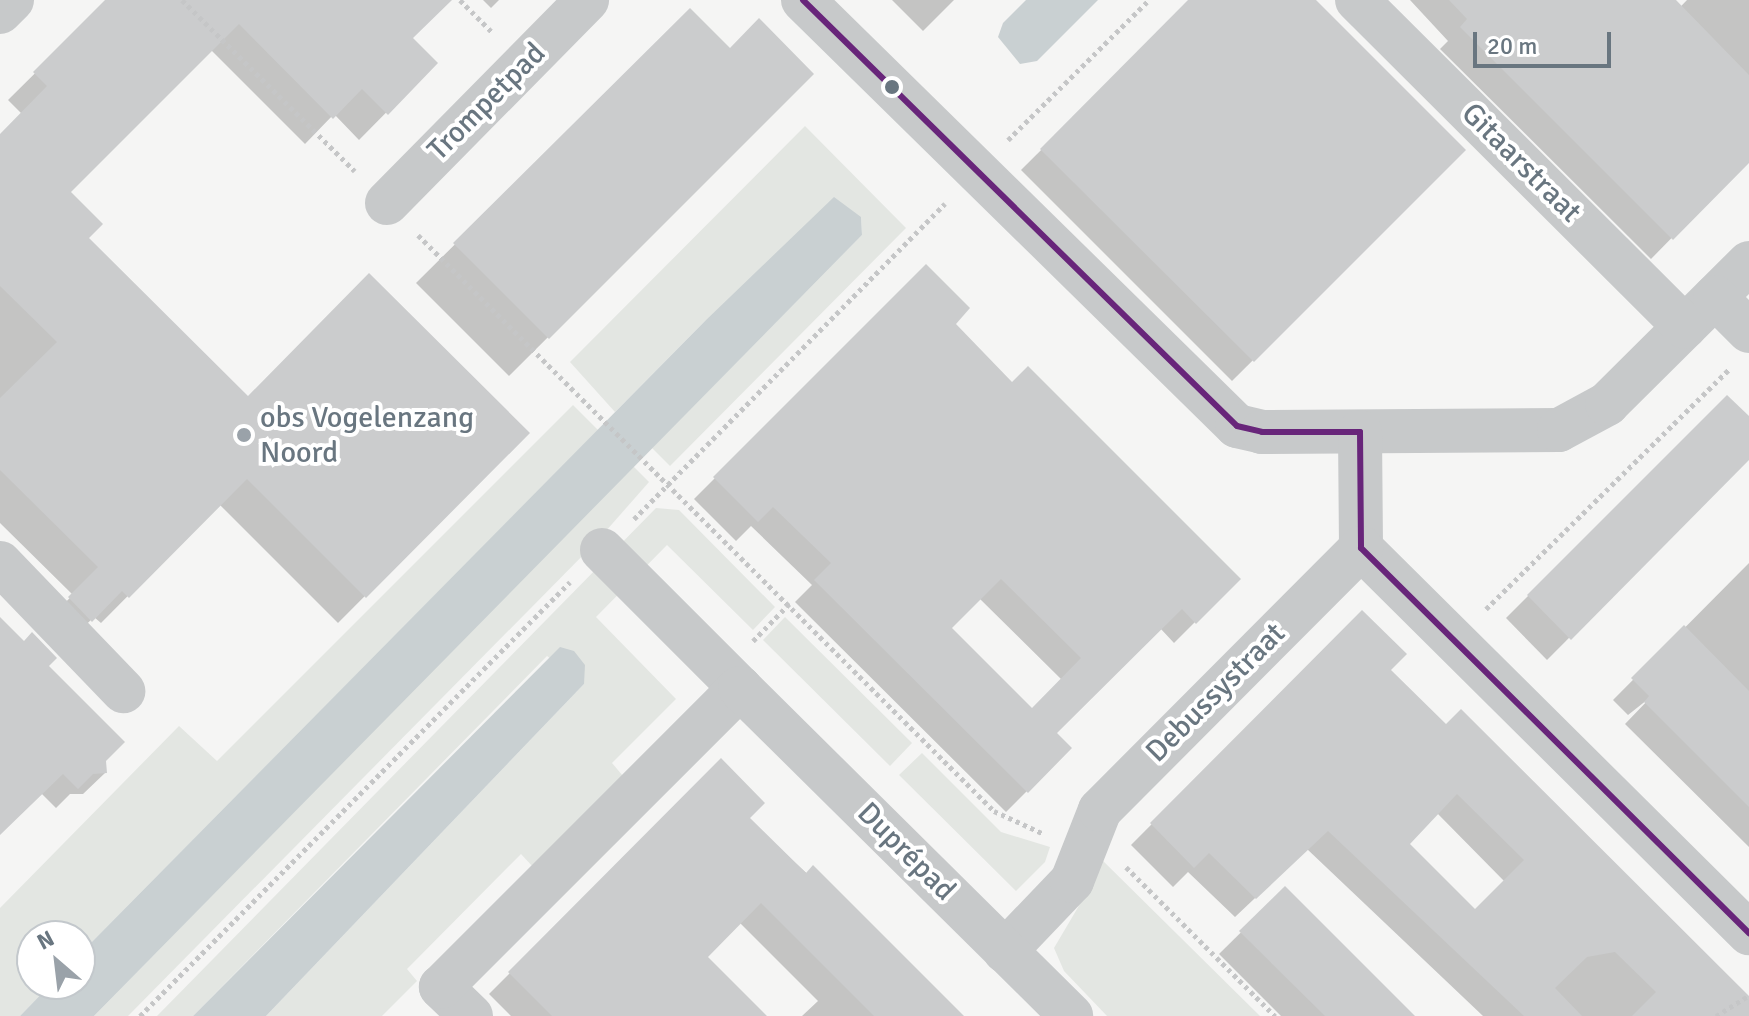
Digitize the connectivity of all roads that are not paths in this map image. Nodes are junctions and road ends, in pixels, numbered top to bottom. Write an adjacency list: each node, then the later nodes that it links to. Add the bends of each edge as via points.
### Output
1 (12, 0): 5 (street)
2 (587, 0): 6 (street, Trompetpad)
3 (803, 0): 10 (street, via 1237,426 1262,432)
4 (1357, 0): 8 (street, Gitaarstraat)
5 (0, 12)
6 (387, 203)
7 (1749, 263): 8 (street)
8 (1700, 312): 9 (street, Gitaarstraat); 10 (street, via 1607,404 1559,430)
9 (1743, 346)
10 (1360, 432): 11 (street)
11 (1361, 548): 16 (street); 17 (street, Debussystraat, via 1100,810 1065,891)
12 (602, 550): 14 (street, Duprépad)
13 (0, 563): 15 (street)
14 (740, 688): 17 (street, Duprépad); 18 (street, via 441,987)
15 (123, 691)
16 (1749, 933)
17 (1005, 951): 19 (street, Duprépad)
18 (471, 1016)
19 (1071, 1016)

